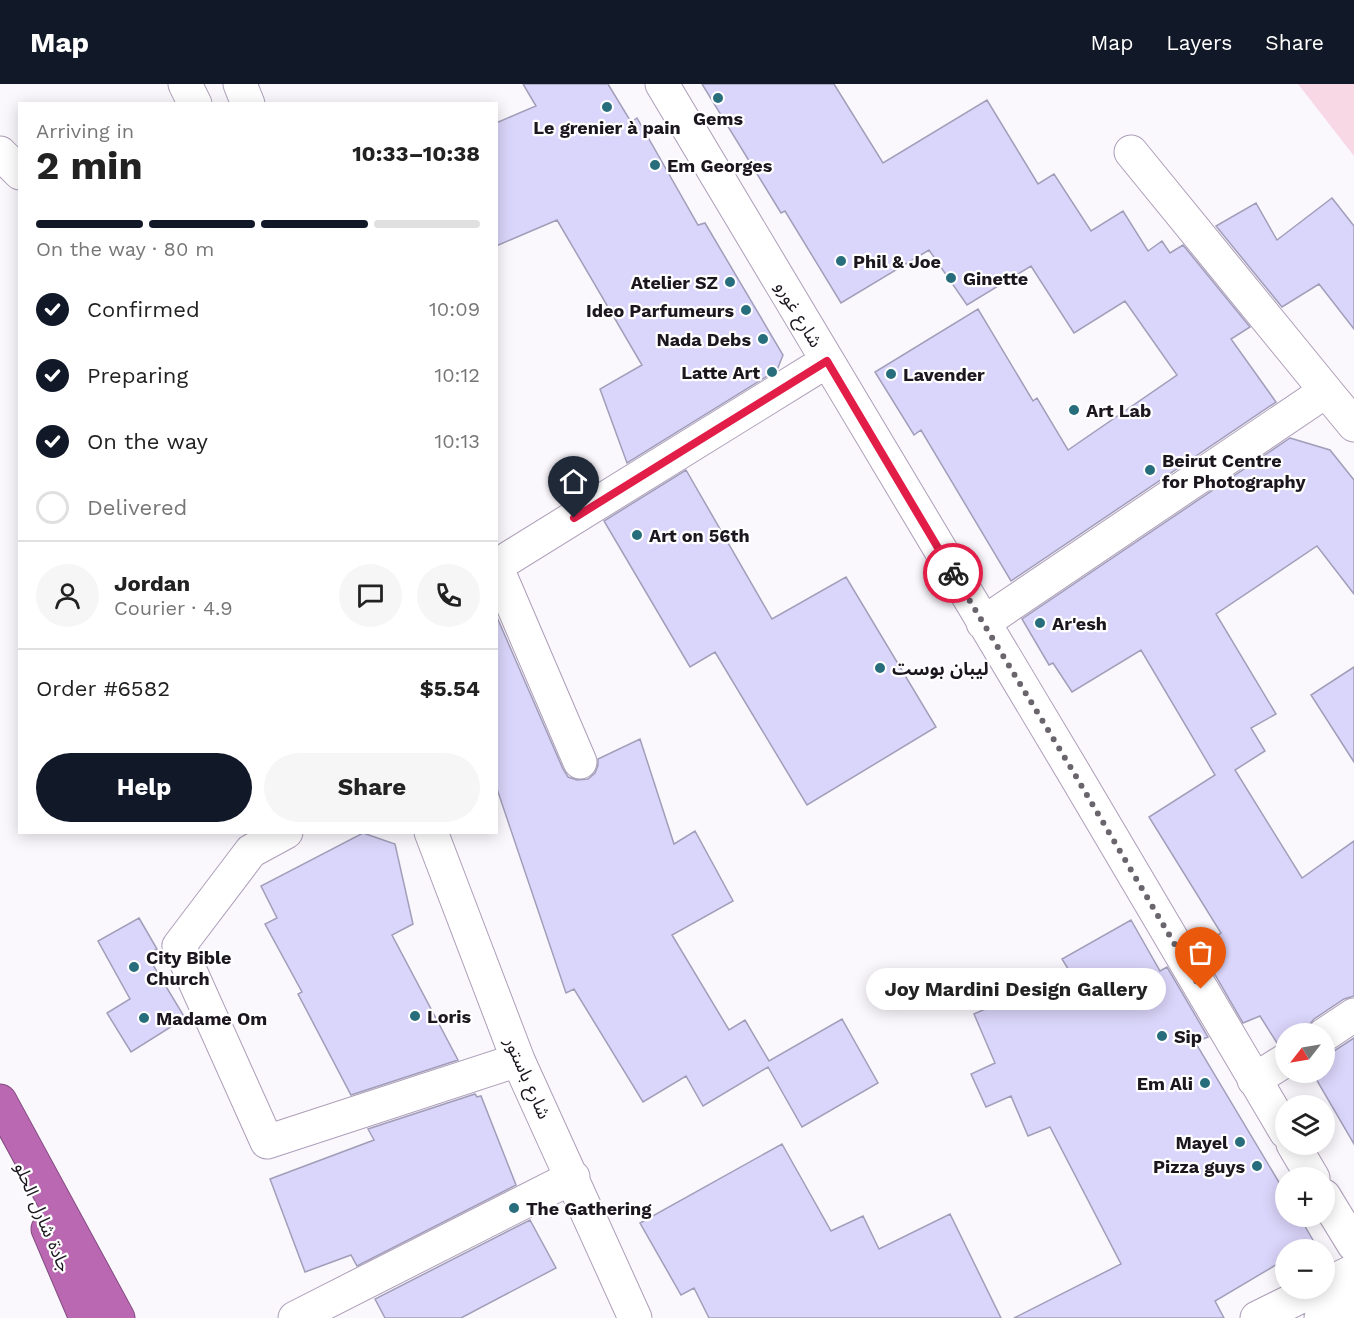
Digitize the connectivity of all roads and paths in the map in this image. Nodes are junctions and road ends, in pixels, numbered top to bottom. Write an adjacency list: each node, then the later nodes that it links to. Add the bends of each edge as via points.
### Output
1 (185, 84): 4 (street)
2 (240, 84): 5 (street)
3 (662, 84): 9 (street, شارع غورو)
4 (194, 102)
5 (247, 102)
6 (1131, 152): 10 (street)
7 (0, 153): 8 (street)
8 (18, 171)
9 (827, 361): 12 (street); 14 (street, شارع غورو)
10 (1326, 391): 11 (street); 14 (street)
11 (1354, 425)
12 (498, 565)
13 (498, 571): 15 (street)
14 (983, 623): 22 (street, شارع غورو)
15 (580, 762)
16 (282, 834): 20 (street, via 251,851 179,946 267,1142)
17 (432, 834): 20 (street, شارع باستور)
18 (1354, 1016): 19 (street)
19 (1335, 1028)
20 (518, 1060): 26 (street, شارع باستور)
21 (1275, 1067): 22 (street)
22 (1254, 1080): 24 (street, شارع غورو)
23 (0, 1101): 34 (highway)
24 (1275, 1114)
25 (0, 1116): 33 (highway, جادة شارل الحلو)
26 (573, 1177): 35 (street); 36 (street, شارع باستور)
27 (1337, 1201): 28 (street)
28 (1354, 1245)
29 (1354, 1271): 30 (street)
30 (1335, 1280)
31 (1296, 1299): 37 (street)
32 (1354, 1302): 38 (street)
33 (86, 1318)
34 (118, 1318)
35 (295, 1318)
36 (636, 1318)
37 (1257, 1318)
38 (1321, 1318)

